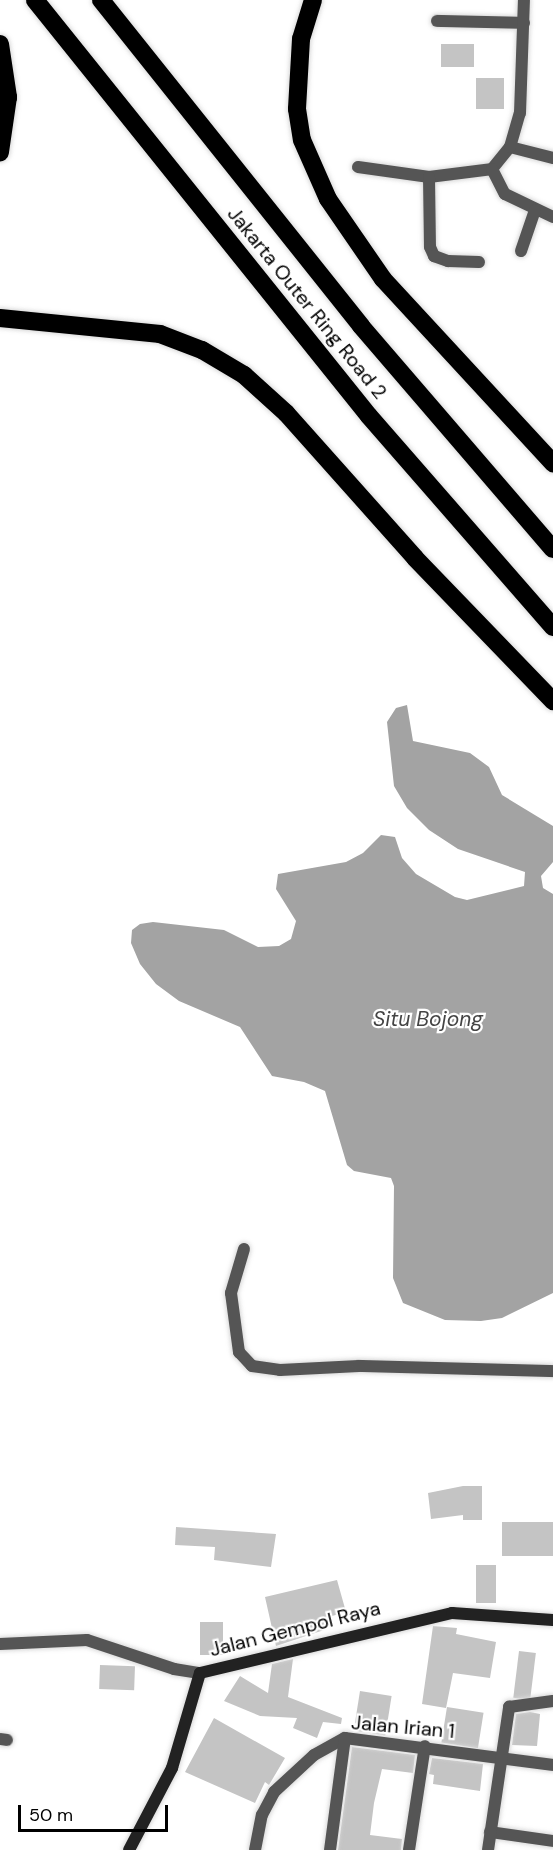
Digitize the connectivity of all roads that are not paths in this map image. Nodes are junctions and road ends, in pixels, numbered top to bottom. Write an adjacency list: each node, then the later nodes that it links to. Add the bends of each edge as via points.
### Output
1 (36, 0): 21 (highway, Jakarta Outer Ring Road 2, via 369,416)
2 (101, 0): 20 (highway, Jakarta Outer Ring Road 2, via 362,326)
3 (313, 0): 19 (highway, via 301,39 297,109 302,140 328,199 383,279)
4 (524, 0): 6 (street)
5 (437, 21): 6 (street)
6 (524, 23): 8 (street, via 520,113)
7 (0, 44): 9 (highway, via 8,97)
8 (510, 147): 10 (street); 12 (street)
9 (0, 152)
10 (553, 158)
11 (358, 167): 13 (street)
12 (492, 169): 13 (street); 14 (street, via 505,194)
13 (429, 177): 17 (street, via 430,247 434,256 448,261)
14 (535, 210): 15 (street); 16 (street)
15 (553, 217)
16 (521, 251)
17 (478, 262)
18 (0, 320): 22 (highway, via 160,334 210,354 244,375 286,413 415,558)
19 (553, 463)
20 (553, 549)
21 (553, 627)
22 (553, 701)
23 (244, 1249): 24 (street, via 231,1293 239,1352 252,1366 280,1370 359,1366)
24 (553, 1371)
25 (553, 1620): 27 (street, Jalan Gempol Raya, via 452,1613)
26 (0, 1644): 27 (street, via 87,1640 174,1668)
27 (200, 1672): 35 (street, Jalan Gempol Raya, via 172,1768)
28 (553, 1701): 31 (street, via 509,1707)
29 (345, 1738): 30 (street, Jalan Irian 1); 36 (street, Jalan Irian 1, via 314,1755 274,1792 262,1815); 37 (street)
30 (425, 1746): 31 (street, Jalan Irian 1); 38 (street)
31 (501, 1757): 32 (street, Jalan Irian 1); 33 (street)
32 (553, 1766)
33 (490, 1832): 34 (street); 39 (street)
34 (553, 1841)
35 (129, 1850)
36 (255, 1850)
37 (330, 1850)
38 (409, 1850)
39 (488, 1850)

